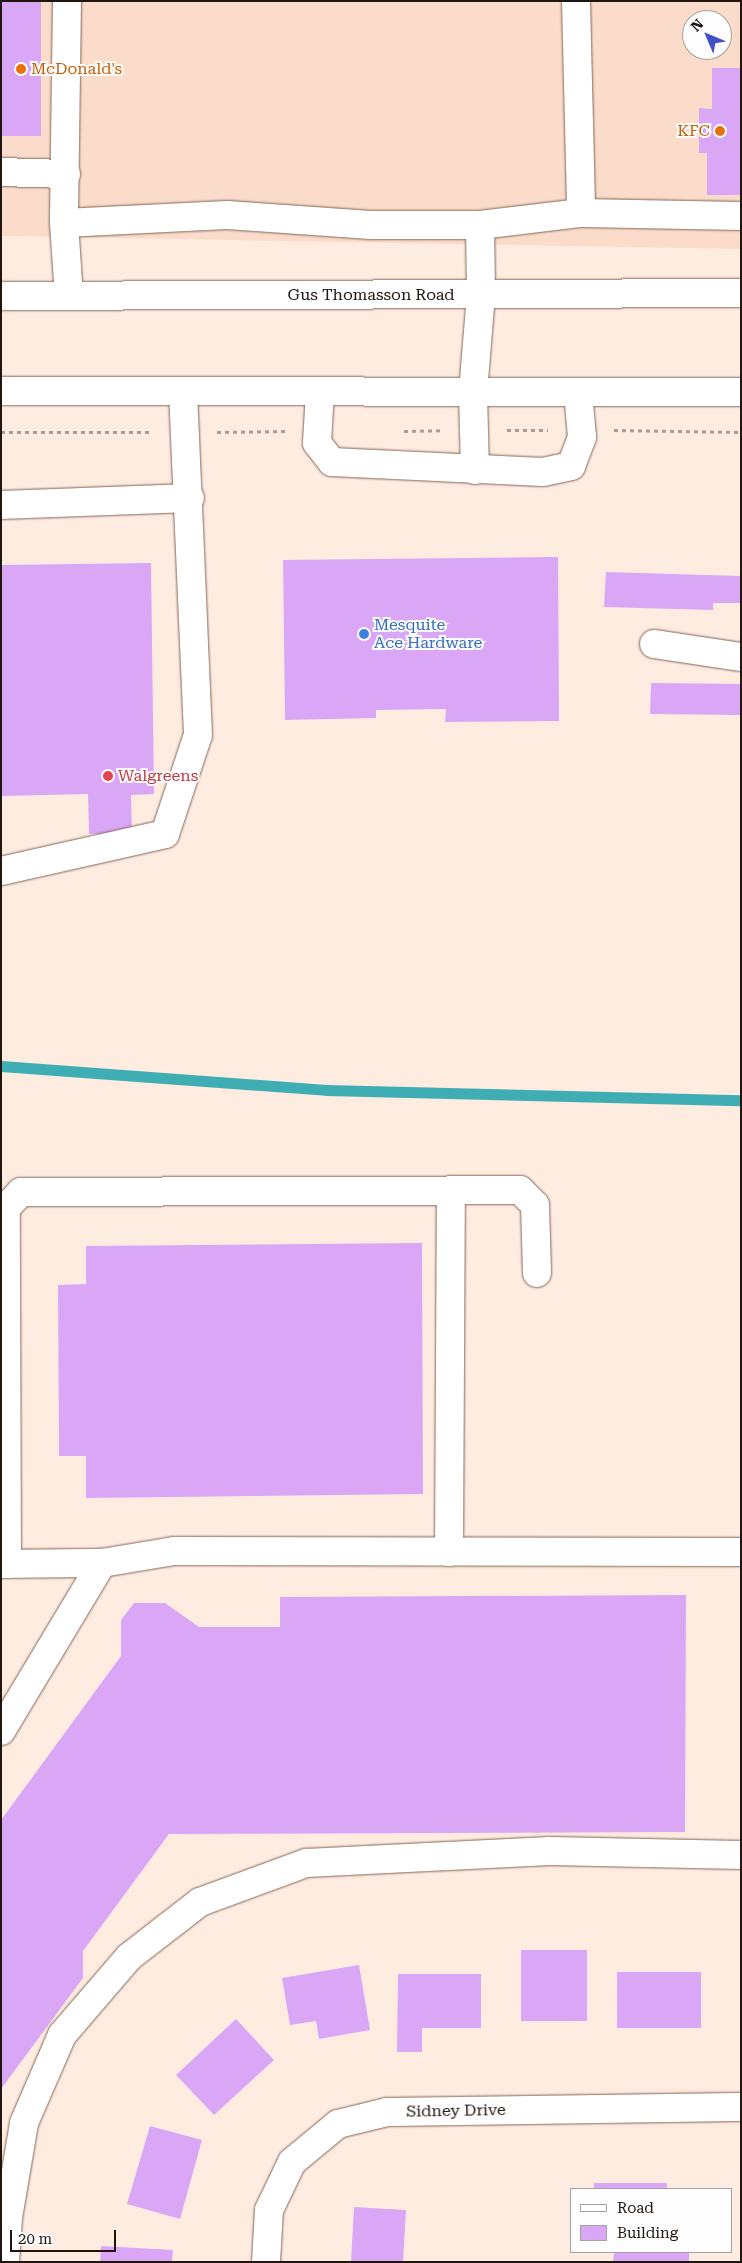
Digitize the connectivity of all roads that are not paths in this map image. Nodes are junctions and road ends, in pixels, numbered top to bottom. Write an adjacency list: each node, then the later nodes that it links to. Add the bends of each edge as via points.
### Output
1 (66, 1): 4 (main road)
2 (576, 1): 5 (main road)
3 (1, 172): 4 (main road)
4 (66, 174): 7 (main road)
5 (581, 213): 6 (main road); 8 (main road)
6 (741, 216)
7 (64, 223): 8 (main road, via 227,216 371,225); 12 (main road)
8 (480, 225): 9 (main road)
9 (481, 294): 10 (main road, Gus Thomasson Road); 12 (main road, Gus Thomasson Road); 16 (main road)
10 (741, 294)
11 (1, 296): 12 (main road, Gus Thomasson Road)
12 (69, 296)
13 (1, 391): 14 (main road)
14 (183, 391): 15 (main road); 20 (main road)
15 (320, 392): 16 (main road); 19 (main road, via 317,443 332,462)
16 (473, 392): 17 (main road); 19 (main road)
17 (578, 392): 18 (main road); 19 (main road, via 582,437 571,466 543,472)
18 (741, 392)
19 (475, 470)
20 (190, 498): 21 (main road); 24 (main road, via 198,735 165,834)
21 (1, 505)
22 (654, 644): 23 (main road)
23 (741, 657)
24 (1, 871)
25 (451, 1190): 26 (main road, via 520,1190 535,1205); 27 (main road); 30 (main road, via 21,1192 6,1208)
26 (537, 1273)
27 (449, 1552): 28 (main road); 29 (main road, via 174,1552)
28 (741, 1552)
29 (102, 1563): 30 (main road); 31 (main road)
30 (4, 1564)
31 (1, 1731)
32 (741, 1855): 34 (main road, via 550,1851 306,1862 200,1902 129,1957 62,2035 24,2123 8,2218)
33 (741, 2107): 35 (main road, Sidney Drive, via 387,2112 338,2124 292,2162 268,2210)
34 (5, 2262)
35 (266, 2262)

